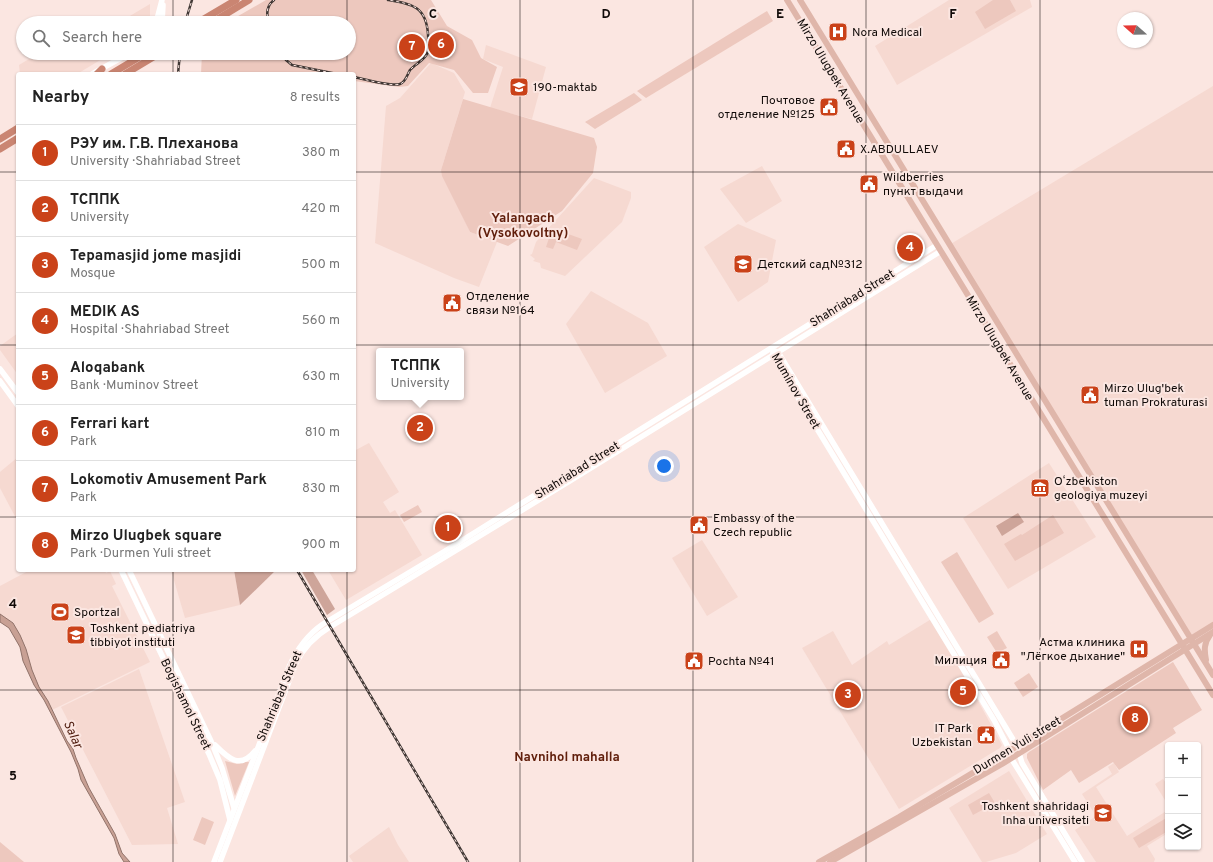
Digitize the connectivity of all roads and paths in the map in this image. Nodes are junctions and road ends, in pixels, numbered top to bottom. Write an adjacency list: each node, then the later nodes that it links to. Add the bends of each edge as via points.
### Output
1 (162, 0): 7 (main road)
2 (165, 0): 8 (main road)
3 (236, 0): 9 (highway)
4 (249, 0): 10 (highway)
5 (787, 0): 21 (main road, Mirzo Ulugbek Avenue)
6 (800, 0): 22 (main road, Mirzo Ulugbek Avenue)
7 (158, 16)
8 (163, 16)
9 (209, 16)
10 (223, 16)
11 (119, 60): 14 (main road)
12 (134, 60): 15 (highway)
13 (148, 60): 16 (highway)
14 (99, 72)
15 (114, 72)
16 (129, 72)
17 (16, 129): 18 (highway)
18 (0, 139)
19 (16, 139): 20 (highway)
20 (0, 149)
21 (937, 245): 22 (main road); 23 (main road, Mirzo Ulugbek Avenue); 24 (main road, Shahriabad Street)
22 (949, 245): 23 (main road, Shahriabad Street); 28 (main road, Mirzo Ulugbek Avenue)
23 (941, 251): 24 (main road, Shahriabad Street); 29 (main road, Mirzo Ulugbek Avenue)
24 (775, 352): 49 (main road, Shahriabad Street, via 313,631 302,643 291,663); 50 (main road, Muminov Street); 51 (main road, Muminov Street); 54 (main road, Shahriabad Street, via 570,482 316,637 304,649 296,663)
25 (0, 369): 27 (main road)
26 (0, 381): 30 (main road)
27 (16, 391)
28 (1039, 391): 29 (main road); 31 (main road, Mirzo Ulugbek Avenue)
29 (1030, 396): 32 (main road, Mirzo Ulugbek Avenue)
30 (16, 402)
31 (1101, 492): 32 (main road); 41 (main road, Mirzo Ulugbek Avenue)
32 (1092, 497): 42 (main road, Mirzo Ulugbek Avenue)
33 (122, 572): 36 (main road, Bogishamol Street)
34 (130, 572): 35 (main road, Bogishamol Street)
35 (148, 610): 36 (main road); 38 (main road, Bogishamol Street)
36 (142, 613): 40 (main road, Bogishamol Street)
37 (1213, 625): 41 (main road, Durmen Yuli street)
38 (158, 630): 40 (main road); 46 (main road, Bogishamol Street)
39 (1213, 632): 41 (main road, Durmen Yuli street); 43 (main road, via 1204,646)
40 (152, 633): 47 (main road, Bogishamol Street)
41 (1192, 641): 42 (main road, Durmen Yuli street); 43 (main road, Mirzo Ulugbek Avenue)
42 (1183, 647): 45 (main road, Mirzo Ulugbek Avenue); 50 (main road, Durmen Yuli street); 52 (main road, Durmen Yuli street)
43 (1206, 664): 44 (main road, Mirzo Ulugbek Avenue)
44 (1213, 675)
45 (1213, 695)
46 (194, 706): 47 (main road); 48 (main road, Bogishamol Street)
47 (188, 709): 57 (main road, Bogishamol Street, via 217,772)
48 (212, 741): 49 (main road, via 226,756 236,761 249,758); 55 (main road, Bogishamol Street)
49 (258, 746): 54 (main road, Shahriabad Street)
50 (1017, 746): 51 (main road, Durmen Yuli street); 52 (main road)
51 (1010, 750): 53 (main road); 60 (main road, Durmen Yuli street)
52 (1019, 753): 53 (main road, Durmen Yuli street); 63 (main road, via 1022,763)
53 (1011, 758): 61 (main road, Durmen Yuli street); 62 (main road)
54 (244, 792): 55 (main road, Shahriabad Street); 56 (main road, Shahriabad Street)
55 (234, 808): 56 (main road, Bogishamol Street); 57 (main road, Shahriabad Street)
56 (237, 818): 57 (main road); 59 (main road)
57 (230, 820): 58 (main road)
58 (214, 862)
59 (220, 862)
60 (819, 862)
61 (830, 862)
62 (1075, 862)
63 (1082, 862)

